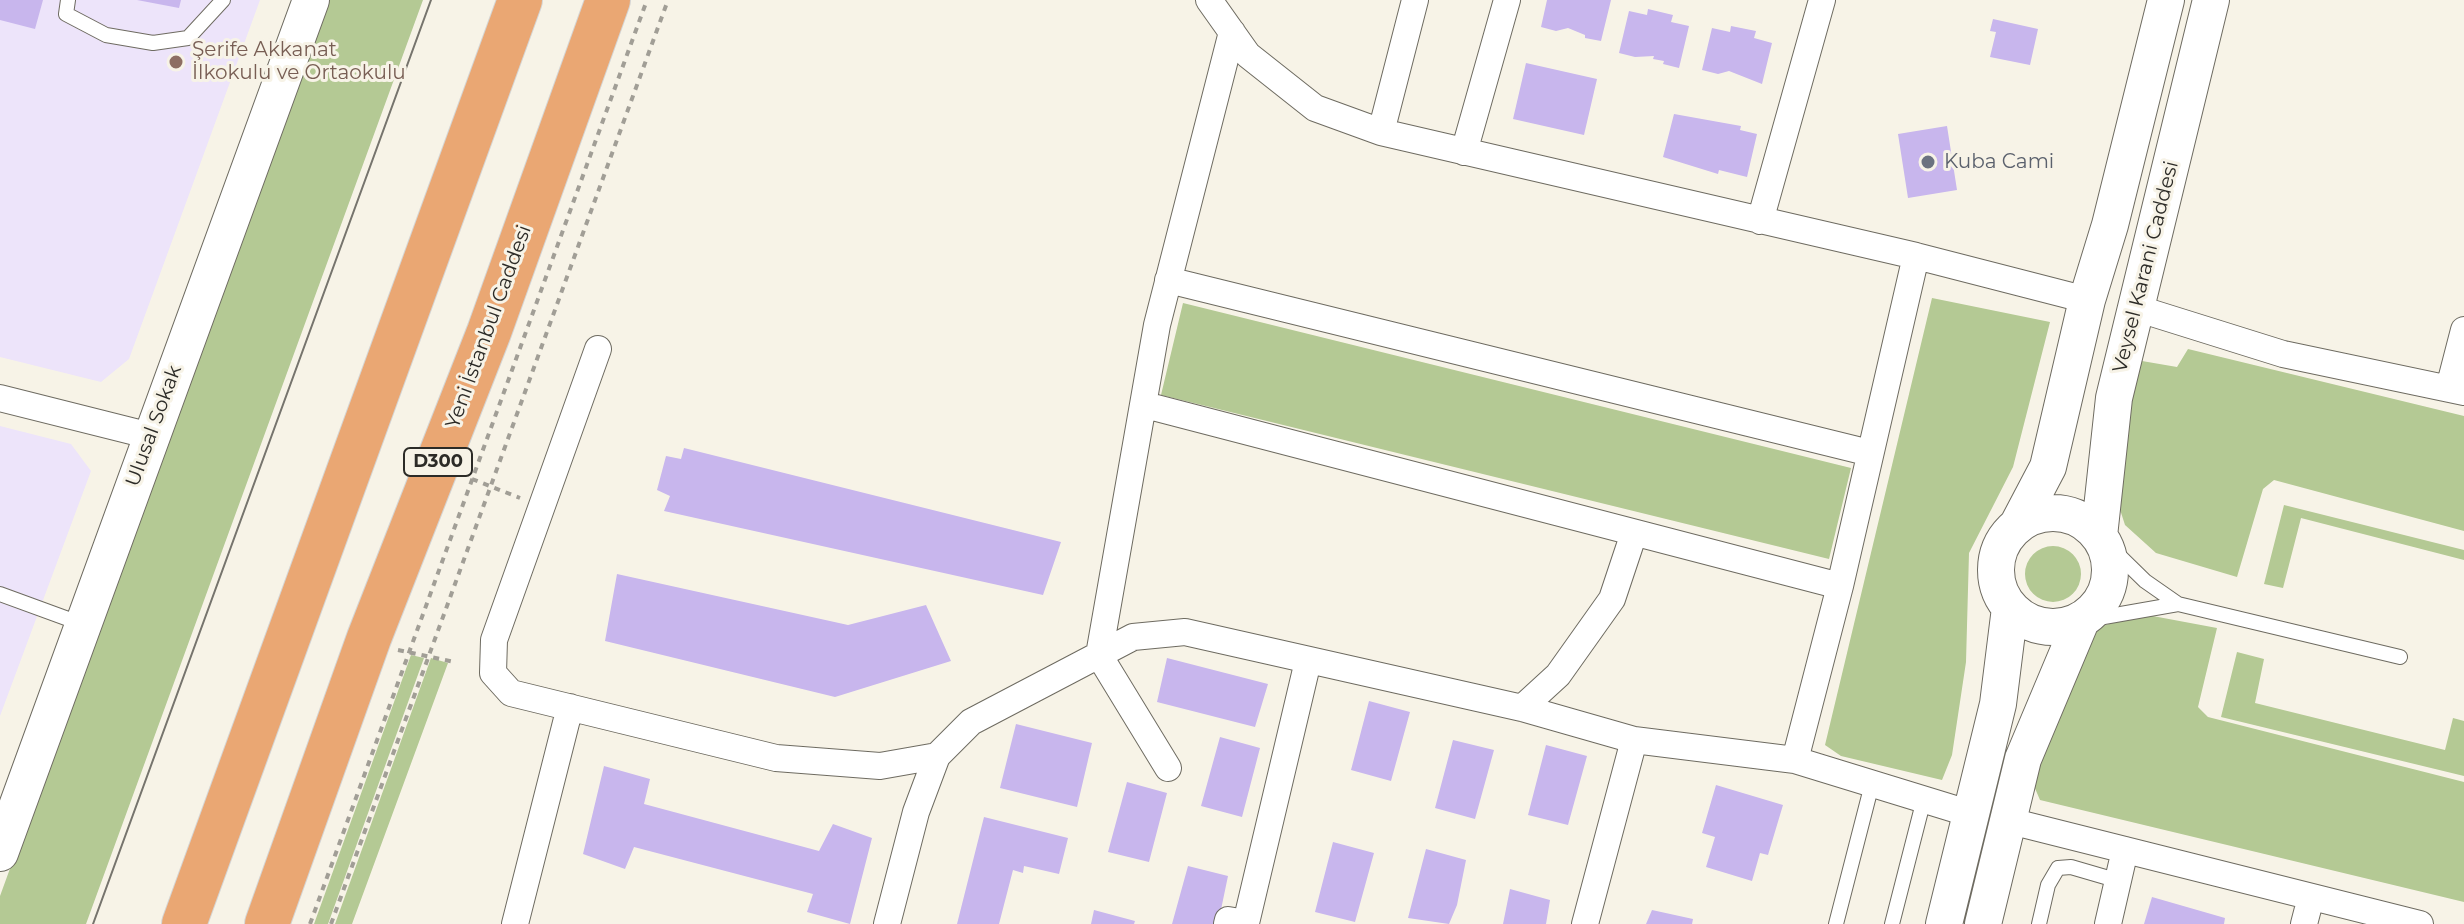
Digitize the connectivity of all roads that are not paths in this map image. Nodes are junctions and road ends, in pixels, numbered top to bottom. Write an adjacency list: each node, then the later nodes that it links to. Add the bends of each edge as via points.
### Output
1 (68, 0): 2 (lane, via 66,14 106,35 153,43 188,38)
2 (223, 0)
3 (311, 0): 25 (main road, Ulusal Sokak)
4 (520, 0): 53 (highway)
5 (608, 0): 54 (highway, Yeni İstanbul Caddesi / D300)
6 (1209, 0): 12 (street)
7 (1415, 0): 13 (street)
8 (1507, 0): 14 (street)
9 (1822, 0): 15 (street)
10 (2166, 0): 18 (main road)
11 (2211, 0): 19 (main road, Veysel Karani Caddesi)
12 (1232, 32): 13 (street, via 1248,55 1315,108); 17 (street)
13 (1381, 132): 14 (street)
14 (1464, 152): 15 (street)
15 (1760, 221): 16 (street)
16 (1916, 256): 18 (street); 26 (street)
17 (1168, 280): 24 (street); 26 (street)
18 (2087, 300): 27 (main road, via 2048,467)
19 (2136, 308): 22 (street, via 2283,354); 29 (main road, Veysel Karani Caddesi, via 2114,398)
20 (2464, 330): 22 (street)
21 (598, 349): 39 (street, via 494,640 493,673 511,693)
22 (2456, 390)
23 (0, 398): 25 (street)
24 (1145, 405): 28 (street); 36 (street)
25 (151, 436): 35 (main road, Ulusal Sokak)
26 (1870, 453): 30 (street)
27 (2017, 526): 29 (main road, via 2051,513 2069,515); 33 (main road, via 1998,556 2001,592)
28 (1634, 533): 30 (street); 40 (street, via 1612,599 1558,675)
29 (2099, 536): 32 (lane, via 2145,581); 34 (main road, via 2111,573 2096,608)
30 (1840, 586): 43 (street)
31 (0, 594): 35 (lane)
32 (2178, 604): 34 (lane); 37 (lane)
33 (2010, 608): 34 (main road, via 2042,626); 48 (main road)
34 (2081, 621): 48 (main road, via 2023,759)
35 (83, 624): 45 (main road, Ulusal Sokak)
36 (1099, 655): 38 (street, via 1133,637 1185,632); 42 (street, via 971,722); 44 (street)
37 (2400, 657)
38 (1308, 661): 40 (street); 57 (street)
39 (570, 707): 42 (street, via 776,758 880,766); 55 (street)
40 (1522, 708): 41 (street)
41 (1634, 740): 43 (street); 58 (street)
42 (937, 756): 56 (street, via 916,812)
43 (1795, 760): 46 (street)
44 (1168, 768)
45 (12, 783): 50 (main road, Ulusal Sokak)
46 (1872, 784): 47 (street); 59 (lane)
47 (1924, 799): 48 (street); 60 (lane)
48 (1989, 817): 49 (street); 61 (main road); 62 (main road)
49 (2125, 850): 51 (street); 52 (street)
50 (0, 853)
51 (2119, 881): 63 (lane, via 2058,868 2048,885); 64 (street)
52 (2311, 897): 65 (street); 66 (street)
53 (184, 924)
54 (267, 924)
55 (515, 924)
56 (887, 924)
57 (1241, 924)
58 (1585, 924)
59 (1836, 924)
60 (1892, 924)
61 (1944, 924)
62 (1983, 924)
63 (2039, 924)
64 (2108, 924)
65 (2304, 924)
66 (2420, 924)

